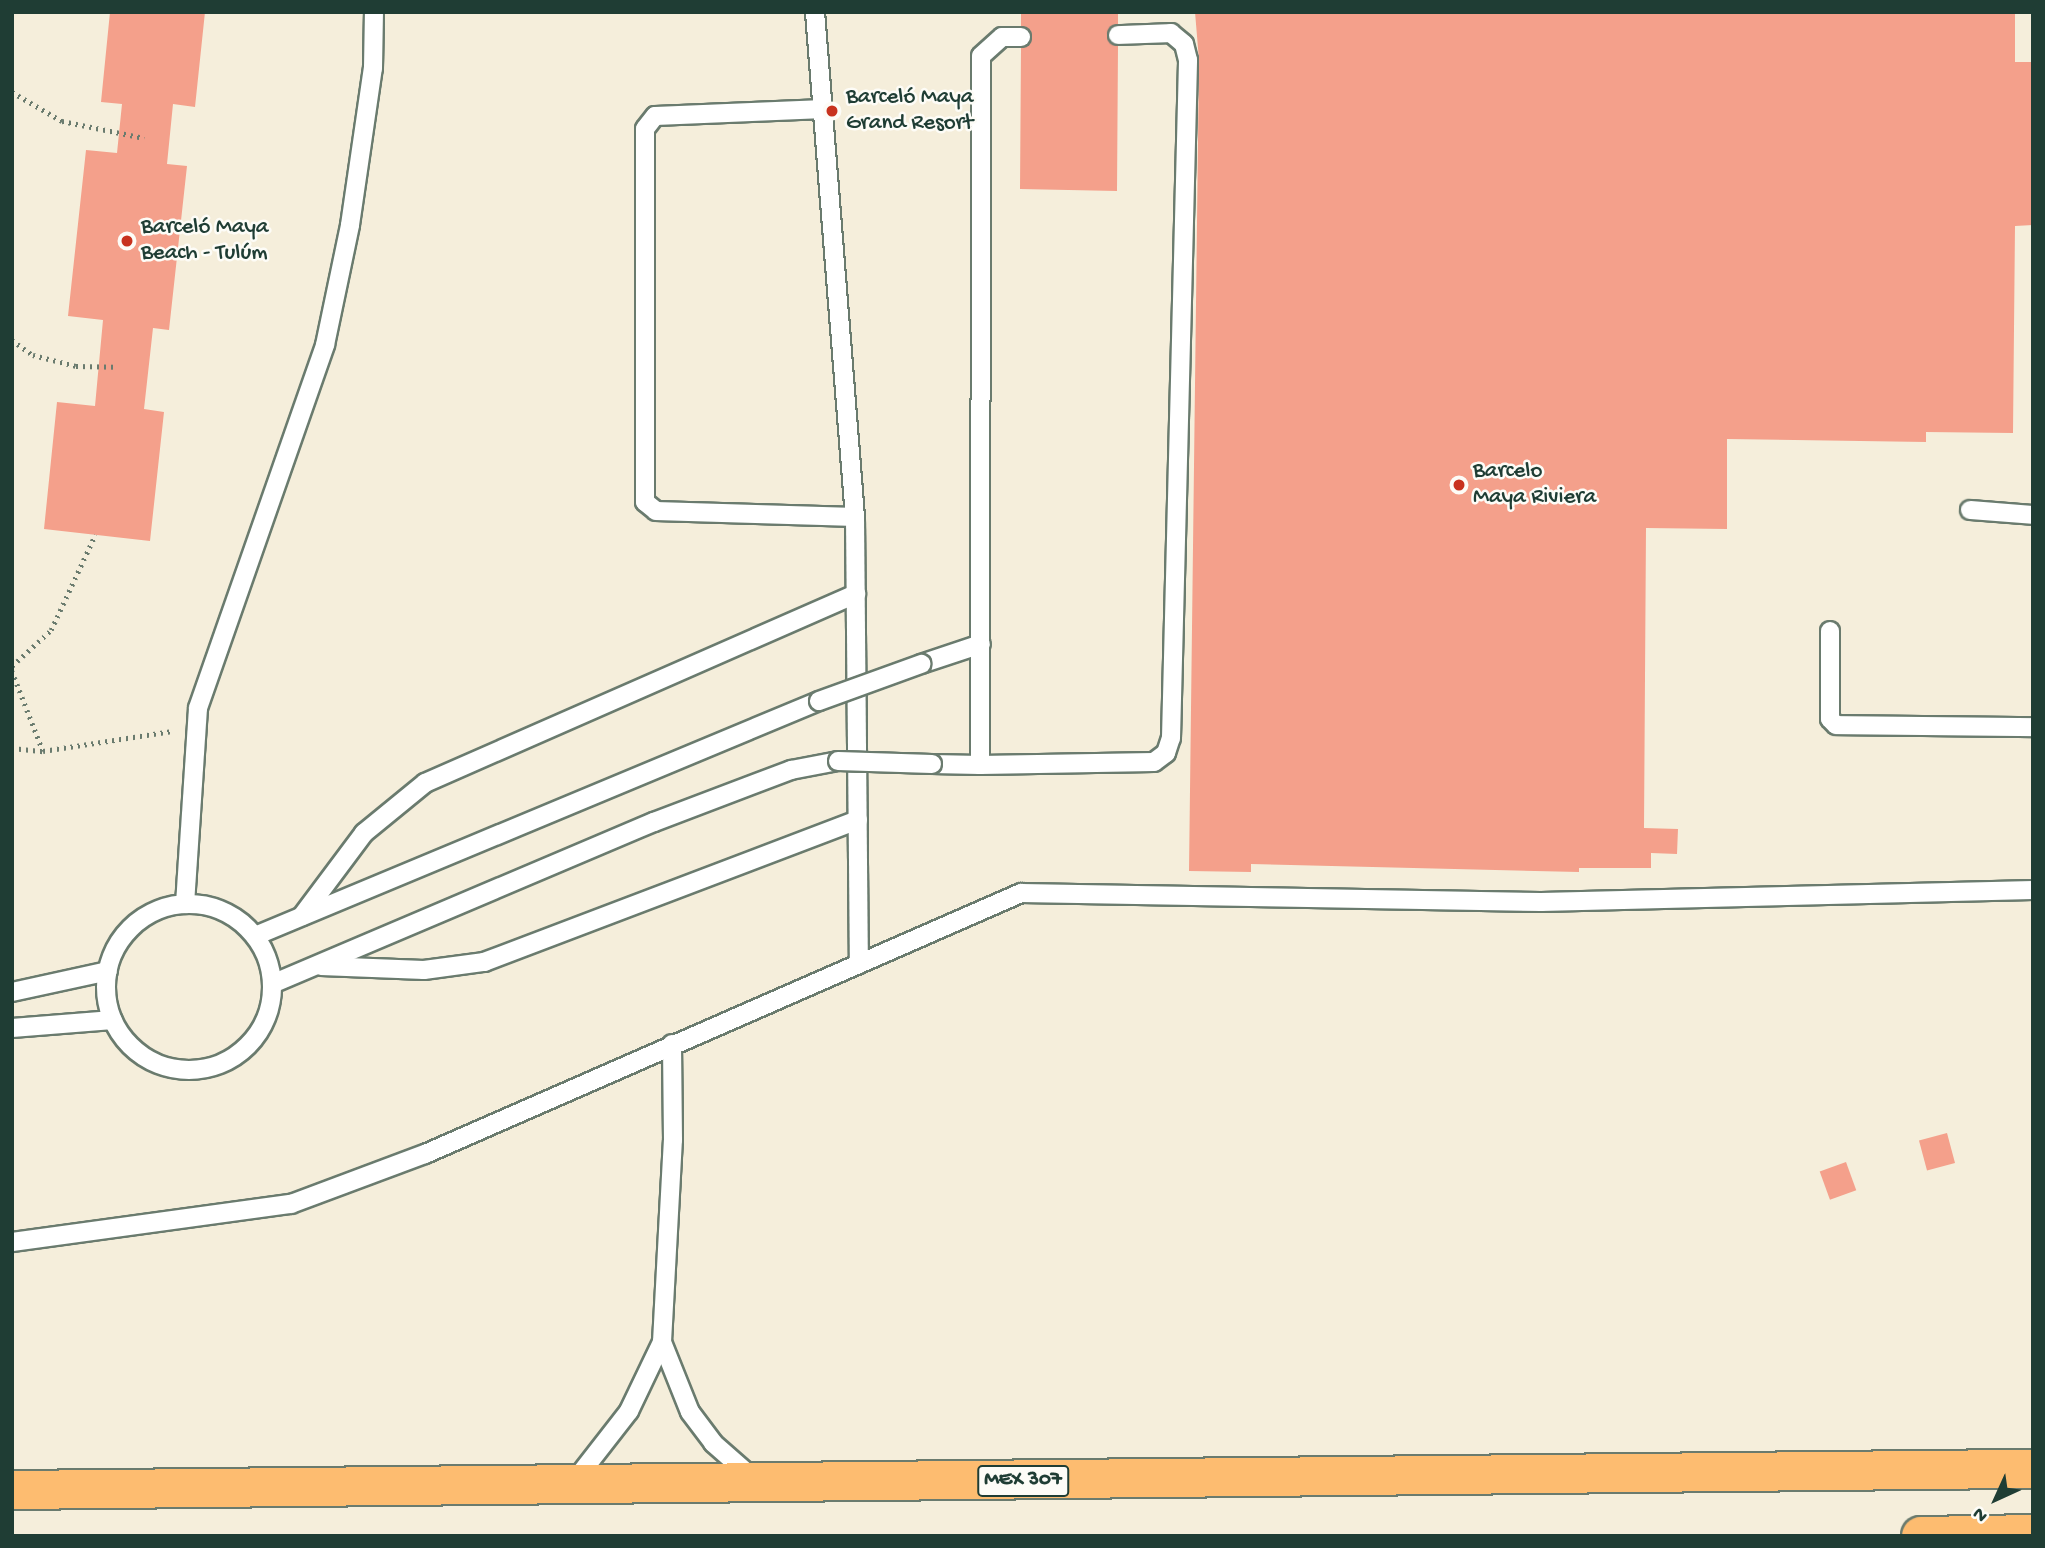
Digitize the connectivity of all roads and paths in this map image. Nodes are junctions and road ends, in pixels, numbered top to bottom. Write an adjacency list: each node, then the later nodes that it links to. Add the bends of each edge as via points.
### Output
1 (374, 12): 18 (lane, via 373,68 350,225 325,345 272,507 209,669)
2 (815, 12): 6 (lane)
3 (1118, 35): 22 (lane, via 1171,33 1184,44 1188,60 1171,738 1166,753 1154,762)
4 (1021, 37): 16 (lane, via 1002,37 981,56)
5 (12, 92): 7 (path, via 62,121)
6 (824, 109): 12 (lane); 12 (lane, via 655,116 645,129 645,502 656,511)
7 (144, 138)
8 (12, 340): 9 (path, via 33,355 76,366)
9 (115, 367)
10 (1970, 510): 11 (lane)
11 (2033, 515)
12 (855, 517): 14 (lane)
13 (95, 535): 17 (path, via 51,630)
14 (856, 594): 23 (lane); 26 (lane, via 425,783 364,833)
15 (1830, 631): 19 (lane, via 1830,719 1836,725)
16 (981, 643): 22 (lane); 26 (lane, bridge, via 819,701)
17 (12, 669): 21 (path)
18 (197, 727): 21 (path); 25 (lane)
19 (2033, 727)
20 (12, 748): 21 (path)
21 (43, 751)
22 (980, 765): 29 (lane, bridge, via 838,761 791,770 654,822)
23 (858, 820): 28 (lane); 29 (lane, via 484,962 424,970)
24 (2033, 890): 28 (lane, via 1541,902 1021,893)
25 (185, 904): 27 (lane, via 224,911); 30 (lane, via 147,915 131,928 118,943)
26 (302, 916): 27 (lane)
27 (255, 936): 31 (lane)
28 (859, 964): 35 (lane)
29 (314, 966): 31 (lane)
30 (108, 971): 32 (lane); 33 (lane, via 107,1001)
31 (272, 984): 33 (lane, via 260,1031 248,1047 213,1067 174,1069 155,1062 137,1052)
32 (12, 992)
33 (113, 1020): 34 (lane)
34 (12, 1028)
35 (672, 1045): 36 (lane, via 425,1154 291,1204); 37 (lane, via 673,1140)
36 (12, 1242)
37 (662, 1342): 39 (lane, via 690,1412 713,1443); 40 (lane, via 629,1411)
38 (2033, 1469): 39 (highway, MEX 307)
39 (760, 1485): 40 (highway, MEX 307)
40 (569, 1487): 41 (highway, MEX 307)
41 (12, 1490)
42 (2033, 1534): 43 (highway)
43 (1921, 1536)

